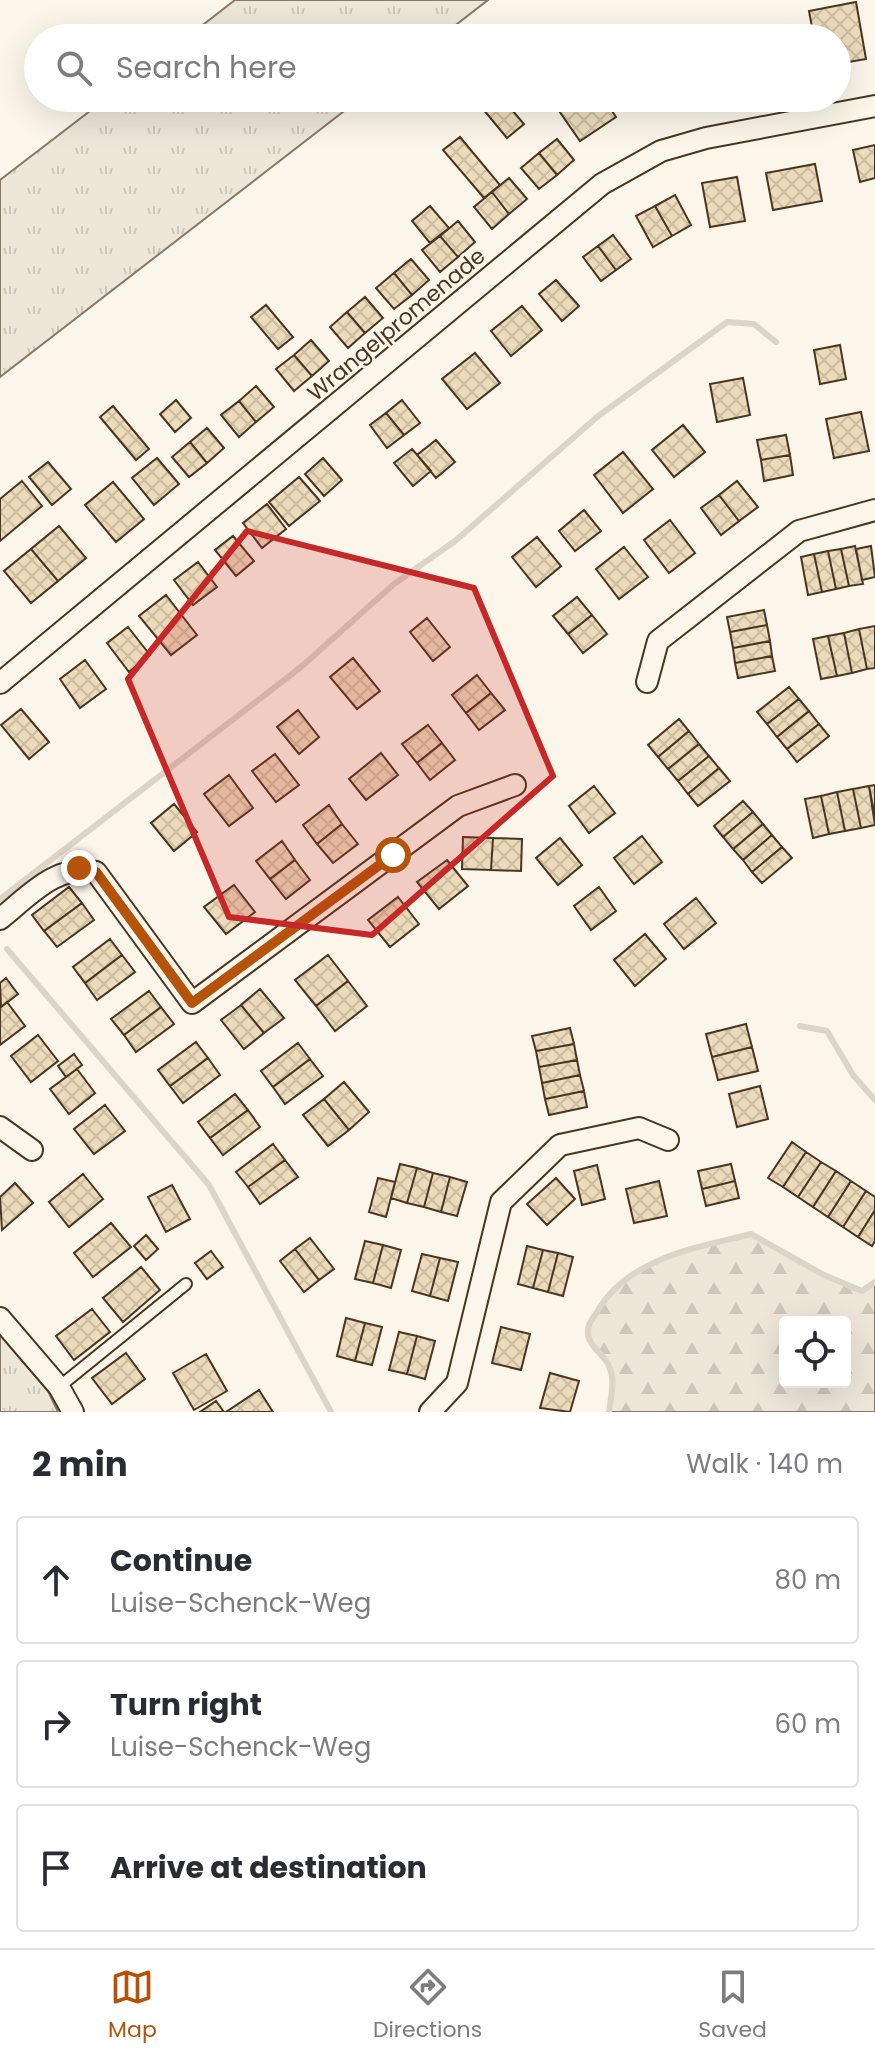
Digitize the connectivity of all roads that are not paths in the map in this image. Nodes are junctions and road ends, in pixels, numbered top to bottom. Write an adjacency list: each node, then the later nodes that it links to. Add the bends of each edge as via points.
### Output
1 (875, 106): 2 (street, Wrangelpromenade)
2 (851, 111)
3 (843, 112): 6 (street, Wrangelpromenade, via 661,151 602,184)
4 (875, 510): 5 (street, via 799,531 658,641)
5 (647, 682)
6 (0, 683)
7 (515, 785): 8 (street, via 458,806 192,1003 96,872 79,868 58,874)
8 (0, 919)
9 (0, 1127): 11 (street)
10 (668, 1140): 16 (street, via 639,1128 560,1145 501,1202 457,1383)
11 (32, 1150)
12 (186, 1284): 14 (lane)
13 (0, 1318): 14 (street)
14 (59, 1387): 15 (street)
15 (73, 1412)
16 (430, 1412)

